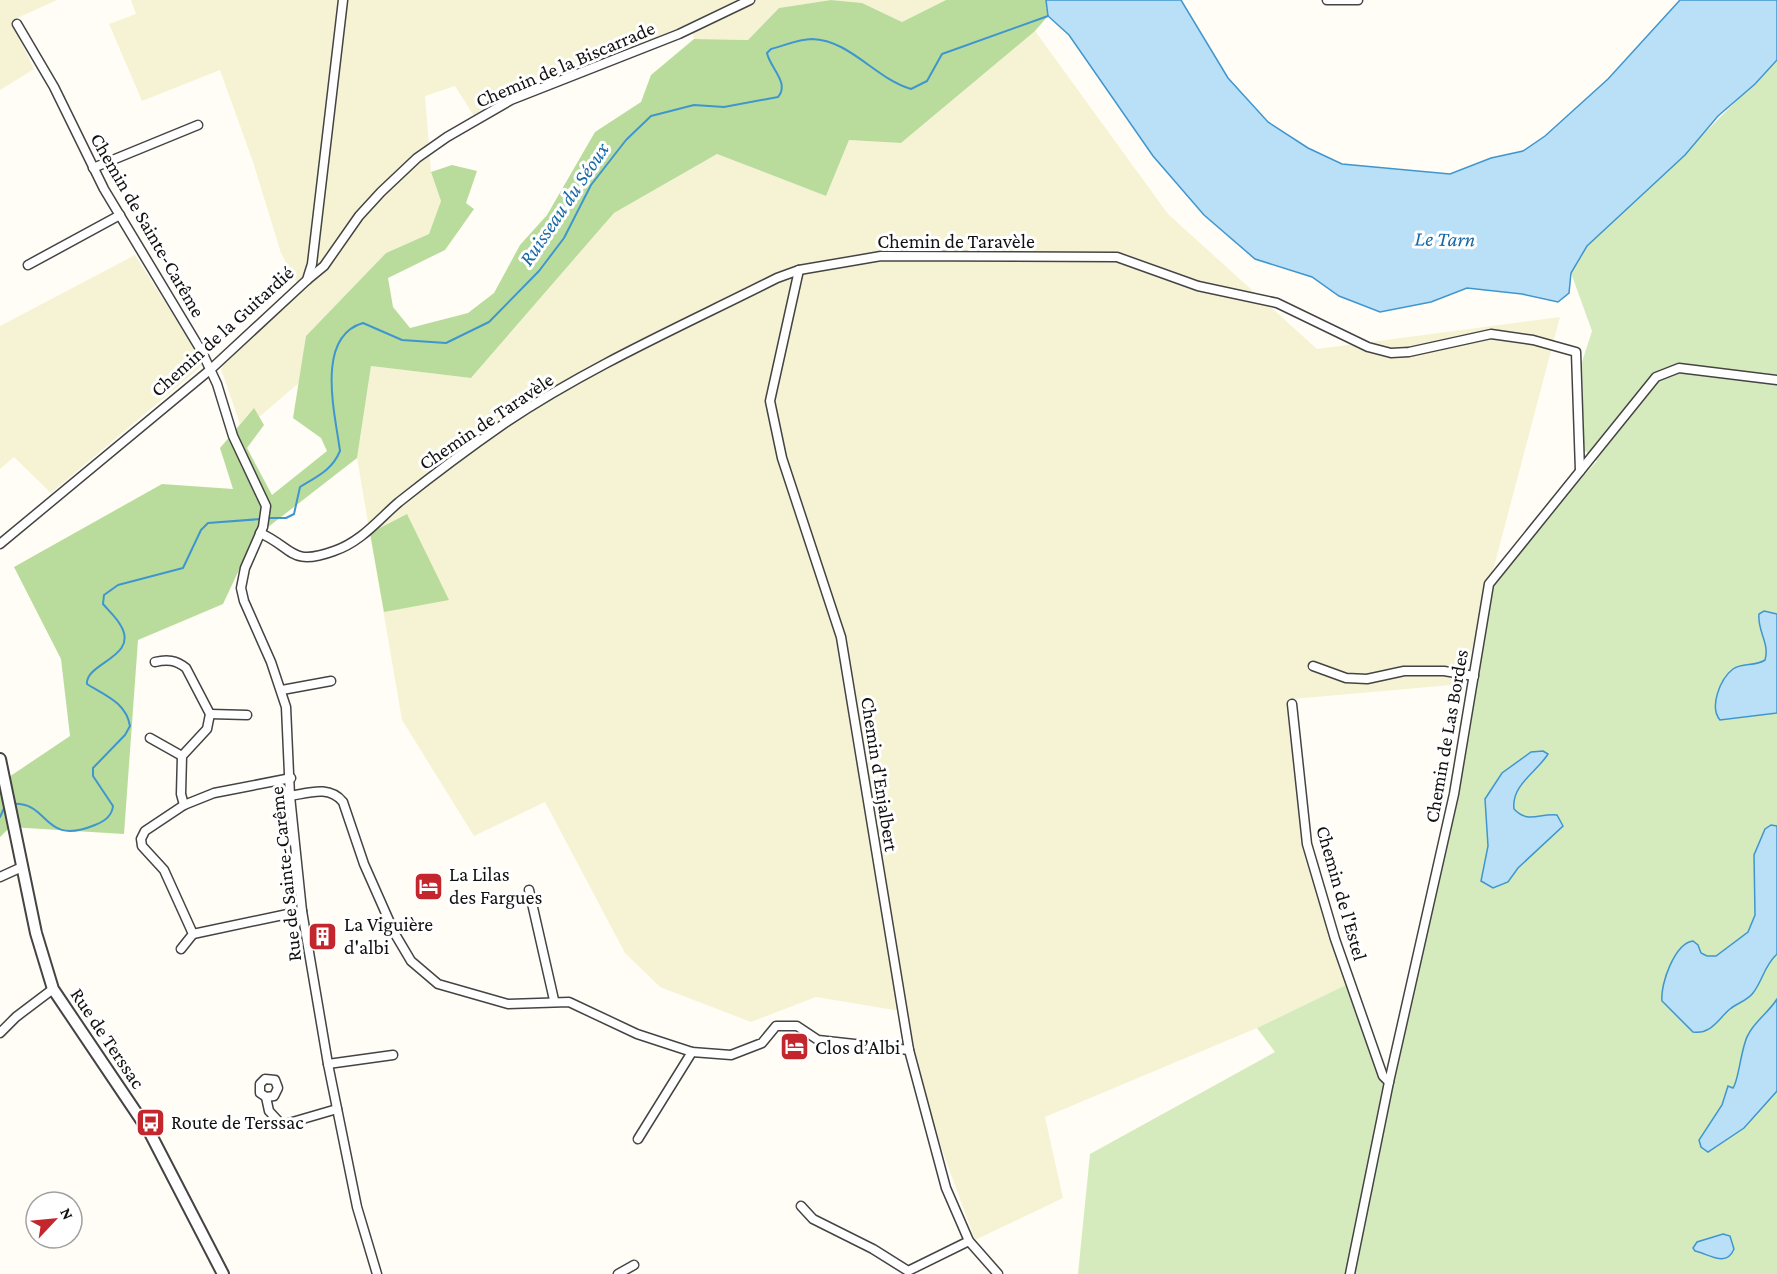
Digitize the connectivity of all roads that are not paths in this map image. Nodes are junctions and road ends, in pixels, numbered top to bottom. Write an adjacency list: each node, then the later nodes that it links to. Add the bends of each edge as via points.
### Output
1 (343, 0): 11 (street, Chemin de la Guitardié)
2 (750, 0): 11 (street, Chemin de la Biscarrade, via 679,34 495,107 447,137 417,158 381,192 324,266)
3 (1327, 0): 4 (street)
4 (1358, 0)
5 (17, 24): 7 (street, Chemin de Sainte-Carême, via 54,87)
6 (198, 125): 7 (street)
7 (93, 168): 8 (street, Chemin de Sainte-Carême)
8 (120, 215): 9 (street); 12 (street, Chemin de Sainte-Carême)
9 (28, 266)
10 (799, 270): 14 (street, Chemin de Taravèle, via 881,256 1117,257 1198,286 1277,303 1368,347 1391,353 1491,334 1533,340 1576,352); 16 (street, Chemin de Taravèle, via 596,369 525,410 401,501 363,536 336,551 302,558 288,552); 41 (street, Chemin d'Enjalbert, via 770,400 782,458 841,637)
11 (307, 280): 12 (street, Chemin de la Guitardié)
12 (211, 369): 15 (street, Chemin de Sainte-Carême, via 233,436 261,491); 17 (street, Chemin de la Guitardié)
13 (1777, 380): 14 (street, Chemin de Las Bordes, via 1679,368 1664,372)
14 (1580, 471): 20 (street, Chemin de Las Bordes, via 1489,584)
15 (266, 512): 16 (street, Rue de Sainte-Carême)
16 (262, 530): 22 (street, Rue de Sainte-Carême, via 245,568 242,588)
17 (0, 544)
18 (155, 662): 24 (street, via 165,660 186,668)
19 (1313, 666): 20 (street, via 1346,678 1367,679 1404,671)
20 (1474, 676): 45 (street, Chemin de Las Bordes, via 1454,794)
21 (331, 681): 22 (street)
22 (282, 690): 29 (street, Rue de Sainte-Carême)
23 (1292, 704): 45 (street, Chemin de l'Estel, via 1307,844 1335,939 1383,1076)
24 (210, 714): 25 (street); 27 (street, via 207,729)
25 (248, 715)
26 (150, 738): 27 (street)
27 (182, 756): 31 (street)
28 (0, 759): 32 (street, Rue de Terssac)
29 (291, 778): 30 (street, Rue de Sainte-Carême); 31 (street, via 214,793)
30 (290, 796): 35 (street, Rue de Sainte-Carême); 39 (street, via 327,791 338,795 395,934 411,961 429,977 446,987 508,1004)
31 (184, 805): 36 (street, via 149,826 141,839 145,852 164,870)
32 (22, 867): 33 (street); 38 (street, Rue de Terssac)
33 (0, 877)
34 (529, 890): 39 (street)
35 (303, 912): 36 (street); 44 (street, Rue de Sainte-Carême)
36 (193, 934): 37 (street)
37 (181, 949)
38 (53, 989): 40 (street); 52 (street, Rue de Terssac, via 150,1133)
39 (554, 1000): 42 (street, via 569,1002 638,1034)
40 (0, 1033)
41 (909, 1050): 42 (street, via 818,1040 797,1026 776,1026 762,1043 731,1055); 50 (street, Chemin d'Enjalbert, via 946,1188)
42 (692, 1052): 48 (street)
43 (393, 1055): 44 (street)
44 (328, 1064): 47 (street, Rue de Sainte-Carême)
45 (1389, 1082): 56 (street, Chemin de Las Bordes)
46 (266, 1098): 47 (street, via 269,1111 282,1125)
47 (337, 1110): 53 (street, Rue de Sainte-Carême, via 357,1207)
48 (638, 1139)
49 (801, 1206): 50 (street, via 813,1219 908,1271)
50 (969, 1241): 55 (street, Chemin d'Enjalbert)
51 (634, 1265): 54 (street)
52 (224, 1274)
53 (377, 1274)
54 (618, 1274)
55 (998, 1274)
56 (1350, 1274)

